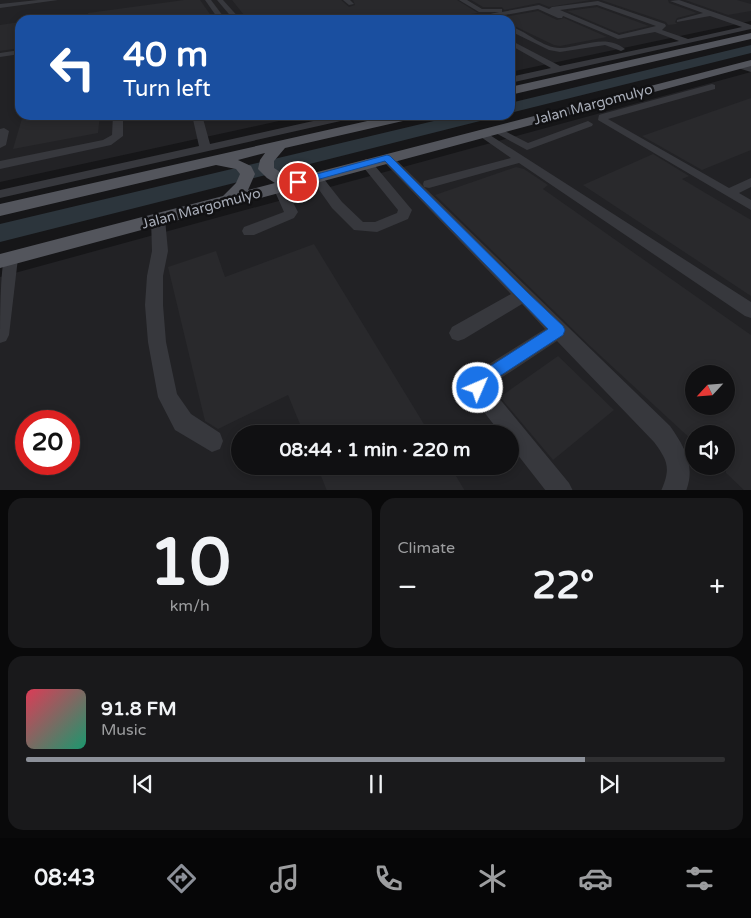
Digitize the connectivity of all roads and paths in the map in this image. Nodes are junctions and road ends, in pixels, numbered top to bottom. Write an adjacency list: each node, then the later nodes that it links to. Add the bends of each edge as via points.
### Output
1 (55, 0): 7 (lane)
2 (208, 0): 9 (lane)
3 (220, 0): 10 (lane)
4 (462, 0): 5 (lane, via 483,12 546,4)
5 (540, 0)
6 (676, 0): 8 (lane, via 673,1)
7 (0, 6)
8 (710, 14): 12 (lane); 14 (lane)
9 (219, 15)
10 (234, 15)
11 (494, 15): 17 (lane, via 539,8 610,39)
12 (679, 20)
13 (656, 30): 13 (lane, via 662,26 598,2 552,8 618,37); 16 (lane)
14 (751, 30): 16 (lane); 23 (main road, Jalan Margomulyo)
15 (515, 31): 17 (lane, via 549,48 560,50)
16 (687, 41): 23 (lane)
17 (606, 42): 23 (lane)
18 (515, 45): 19 (lane)
19 (522, 49): 20 (lane); 25 (lane)
20 (515, 50)
21 (15, 55): 22 (lane)
22 (0, 57)
23 (630, 59): 25 (lane, via 594,61); 27 (main road, Jalan Margomulyo)
24 (748, 66): 35 (main road, Jalan Margomulyo)
25 (559, 69): 26 (lane)
26 (515, 81)
27 (515, 82)
28 (712, 87): 48 (lane, via 606,116 603,120)
29 (118, 120): 41 (lane, via 117,136 106,143)
30 (199, 120): 38 (lane)
31 (360, 120): 32 (main road)
32 (338, 122): 37 (main road); 38 (lane)
33 (588, 124): 35 (lane, via 527,147)
34 (4, 131): 36 (lane)
35 (488, 132): 39 (main road, Jalan Margomulyo); 40 (lane)
36 (0, 145)
37 (278, 148): 38 (main road); 46 (main road, via 267,160 266,169)
38 (216, 158): 41 (lane); 50 (main road, via 246,169 248,180); 52 (main road)
39 (387, 158): 42 (main road, Jalan Margomulyo); 56 (lane)
40 (521, 159): 47 (lane); 57 (lane)
41 (92, 160): 43 (lane); 49 (lane)
42 (366, 164): 44 (main road, Jalan Margomulyo); 44 (lane, via 405,210 403,216 377,227 359,227 336,205)
43 (0, 165)
44 (316, 177): 46 (main road, Jalan Margomulyo)
45 (751, 182): 48 (lane)
46 (287, 183): 50 (main road, Jalan Margomulyo); 54 (lane, via 289,215)
47 (429, 184)
48 (729, 193): 51 (lane)
49 (0, 194)
50 (232, 197): 53 (main road, Jalan Margomulyo)
51 (751, 206)
52 (0, 210)
53 (158, 219): 55 (main road, Jalan Margomulyo); 61 (lane, via 160,251 154,305 156,342 168,398 183,422)
54 (249, 231)
55 (5, 259): 60 (lane)
56 (522, 296): 58 (lane); 59 (lane)
57 (751, 312)
58 (558, 330): 62 (lane, via 480,381 478,388); 63 (lane, via 662,434 679,463 677,484)
59 (458, 333)
60 (0, 335)
61 (212, 442)
62 (561, 490)
63 (673, 490)

